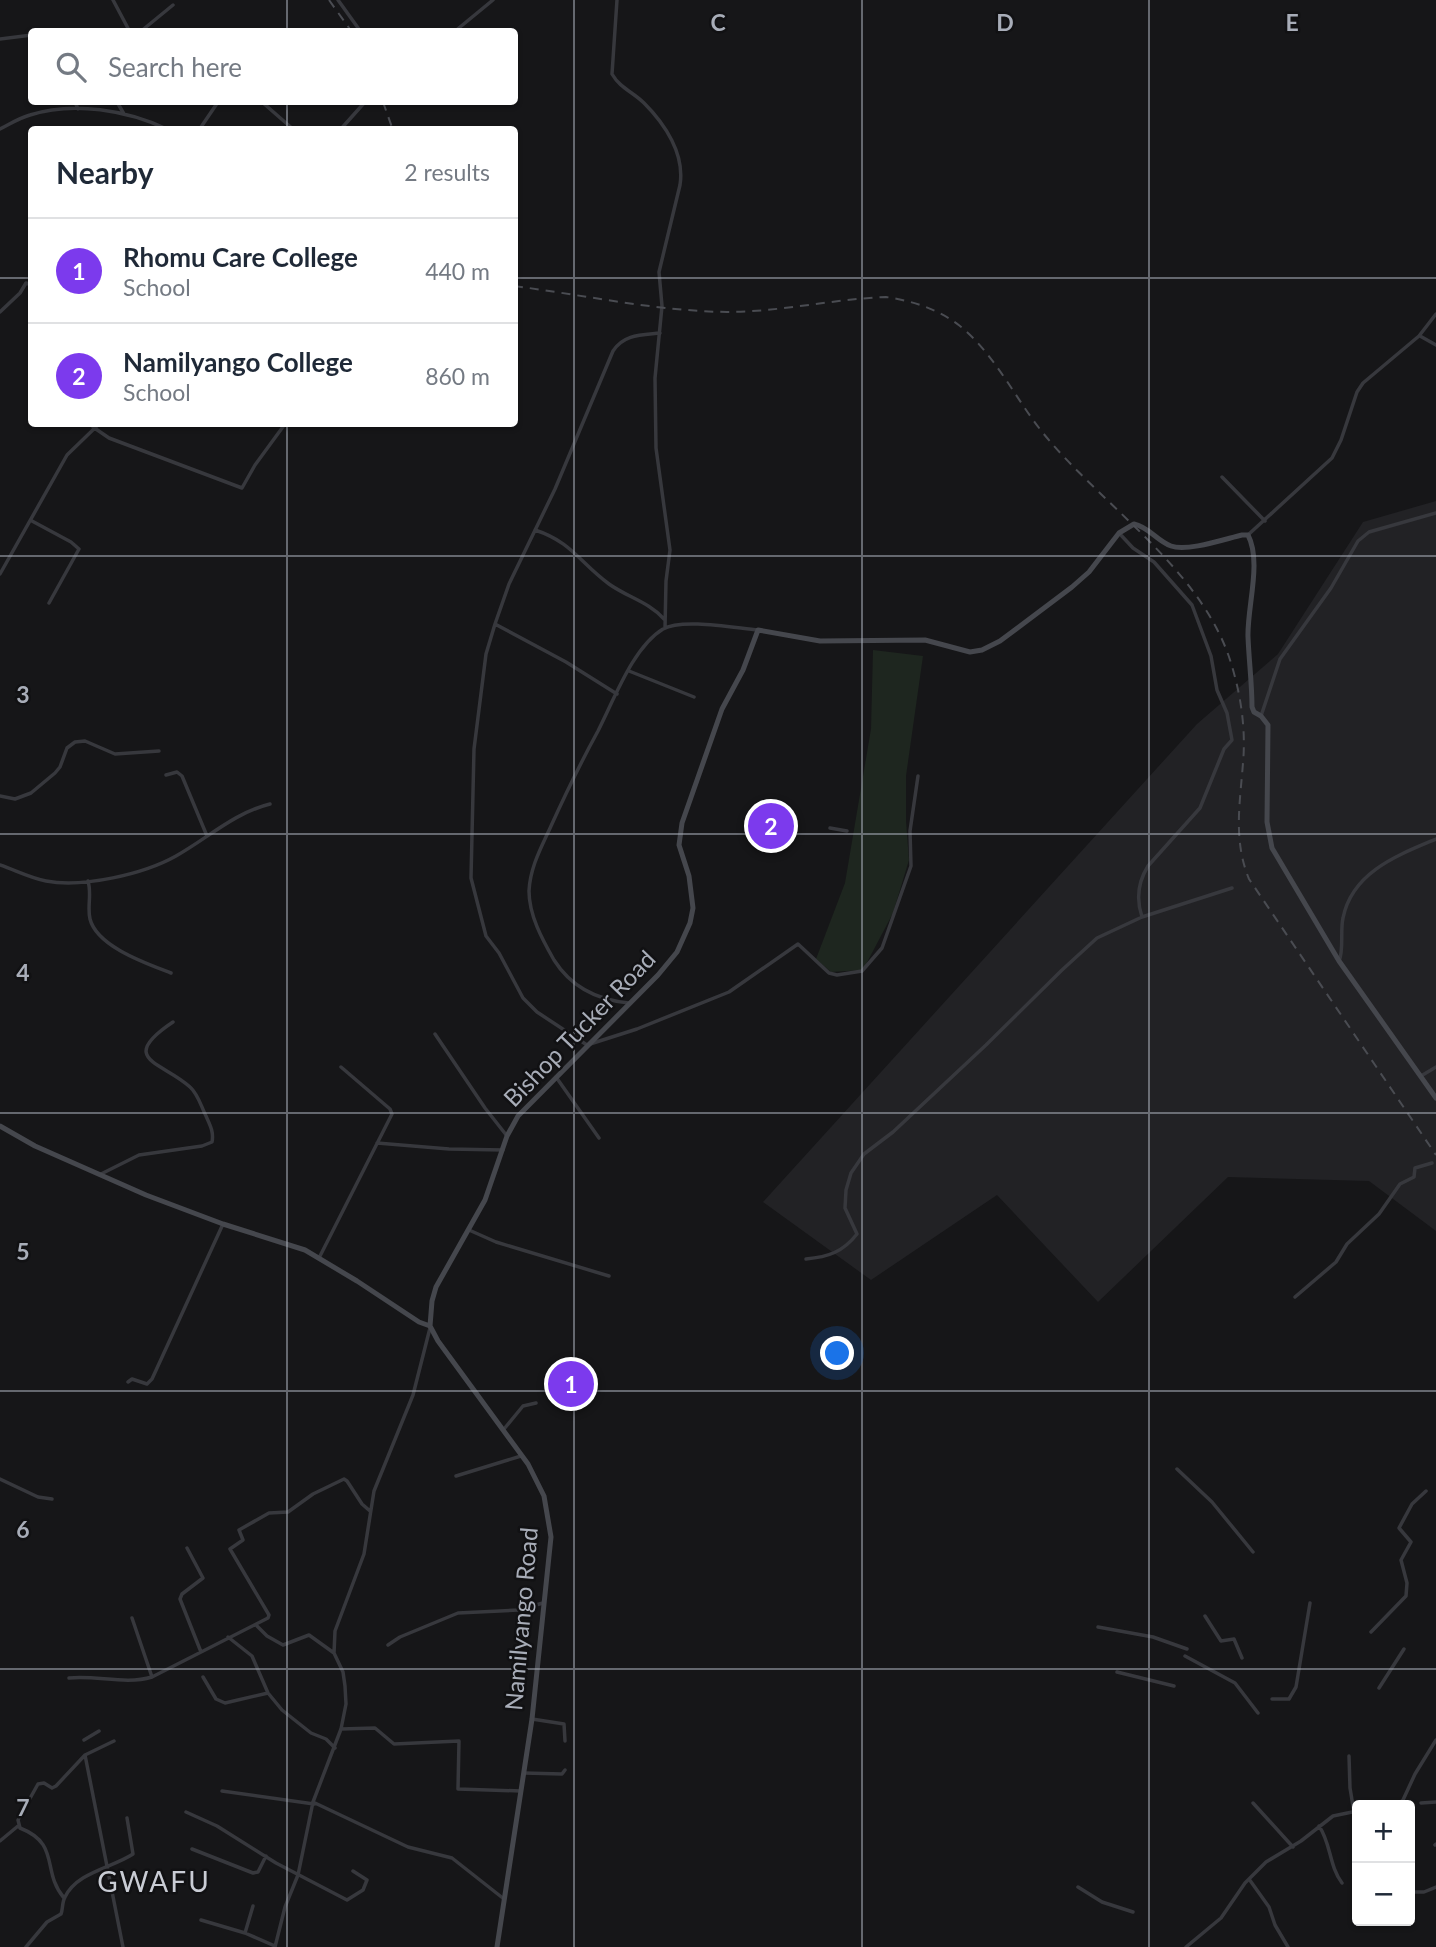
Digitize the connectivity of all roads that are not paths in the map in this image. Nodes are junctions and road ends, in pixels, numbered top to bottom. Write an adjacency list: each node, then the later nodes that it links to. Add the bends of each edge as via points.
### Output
1 (113, 0): 6 (street)
2 (338, 0): 8 (street)
3 (493, 0): 9 (street)
4 (617, 0): 27 (street, via 612,74 662,124 681,170 659,272)
5 (173, 5): 7 (street)
6 (128, 28)
7 (145, 28)
8 (358, 28)
9 (459, 28)
10 (28, 35): 11 (street)
11 (0, 39)
12 (76, 105): 17 (street)
13 (119, 105): 18 (street)
14 (216, 105): 20 (street)
15 (265, 105): 21 (street)
16 (362, 105): 22 (street)
17 (78, 109): 18 (street); 23 (street, via 33,114)
18 (124, 114): 19 (street)
19 (160, 126)
20 (202, 126)
21 (289, 126)
22 (344, 126)
23 (0, 129)
24 (28, 283): 25 (street)
25 (0, 312)
26 (1436, 314): 28 (street)
27 (660, 333): 36 (street, via 630,337 613,351); 41 (street, via 656,447 670,550)
28 (1419, 336): 29 (street); 34 (street, via 1363,383 1332,458)
29 (1436, 345)
30 (93, 427): 31 (street, via 109,438 243,488); 35 (street, via 67,455)
31 (283, 427)
32 (1222, 477): 34 (street)
33 (1436, 513): 48 (street, via 1369,532 1358,541 1280,659)
34 (1265, 520): 38 (street)
35 (31, 521): 39 (street); 40 (street, via 79,549)
36 (535, 530): 41 (street, via 567,544 611,585 655,609); 42 (street)
37 (1119, 533): 38 (main road, via 1135,524 1179,548); 44 (main road, via 1072,587 991,647 975,652 925,640 820,641); 61 (street, via 1154,562 1192,605 1211,656 1232,740 1200,808 1142,876 1138,905)
38 (1248, 535): 48 (main road, via 1253,557 1248,636 1252,708)
39 (0, 574)
40 (49, 603)
41 (665, 621): 43 (street)
42 (495, 624): 46 (street); 67 (street, via 486,654 474,749 471,878 486,936 523,998 537,1013)
43 (665, 628): 44 (street, via 699,625); 45 (street, via 650,640)
44 (758, 630): 64 (main road, Bishop Tucker Road, via 703,760 680,831 680,854 692,893 690,923 677,952)
45 (629, 671): 46 (street); 47 (street)
46 (617, 694): 64 (street, via 539,852 529,888 542,940 575,985)
47 (694, 697)
48 (1261, 716): 62 (main road, via 1268,724 1267,822 1272,848)
49 (159, 751): 52 (street, via 115,754 85,741 75,742 67,748 55,774 31,793 15,799)
50 (166, 775): 56 (street, via 177,772 182,776)
51 (918, 776): 67 (street, via 910,831 911,866 883,946 864,970 829,973 798,944 729,992)
52 (0, 796)
53 (270, 804): 56 (street, via 245,812)
54 (830, 828): 55 (street)
55 (847, 831)
56 (207, 836): 59 (street, via 146,869)
57 (1436, 839): 62 (street, via 1377,867 1350,896)
58 (0, 865): 59 (street, via 43,881)
59 (88, 881): 63 (street, via 94,927 123,953)
60 (1232, 888): 61 (street)
61 (1142, 917): 83 (street, via 1097,938 864,1154 846,1190 845,1208 857,1234 827,1257)
62 (1339, 961): 70 (main road)
63 (171, 973)
64 (631, 1003): 67 (main road, Bishop Tucker Road)
65 (173, 1021): 79 (street, via 151,1038 147,1056 194,1091 211,1128 212,1142 139,1155)
66 (435, 1034): 74 (street)
67 (587, 1045): 71 (main road, Bishop Tucker Road)
68 (341, 1067): 76 (street, via 392,1112)
69 (1436, 1067): 70 (street)
70 (1421, 1076): 72 (main road)
71 (556, 1077): 74 (main road, Bishop Tucker Road, via 518,1116); 75 (street)
72 (1436, 1098)
73 (0, 1126): 79 (main road)
74 (507, 1136): 77 (main road, Bishop Tucker Road)
75 (599, 1138)
76 (377, 1143): 77 (street); 82 (street)
77 (503, 1150): 81 (main road, Bishop Tucker Road)
78 (1432, 1163): 85 (street, via 1415,1168 1414,1177 1400,1184 1336,1262)
79 (99, 1175): 80 (main road)
80 (223, 1224): 82 (main road); 87 (street, via 152,1379 147,1384)
81 (468, 1230): 84 (street); 86 (main road, Bishop Tucker Road, via 436,1287)
82 (319, 1258): 86 (main road)
83 (806, 1259)
84 (609, 1276)
85 (1296, 1297)
86 (430, 1326): 89 (main road, Namilyango Road); 96 (street, via 413,1395 377,1479)
87 (128, 1382)
88 (536, 1403): 89 (street, via 523,1406)
89 (504, 1430): 90 (main road, Namilyango Road)
90 (523, 1455): 92 (street); 99 (main road, Namilyango Road, via 544,1496 549,1520)
91 (1177, 1469): 98 (street, via 1212,1502)
92 (456, 1476)
93 (0, 1479): 95 (street)
94 (1426, 1491): 105 (street, via 1412,1504 1399,1528 1411,1542 1401,1560 1406,1596)
95 (52, 1499)
96 (369, 1511): 103 (street, via 347,1480 340,1480 288,1512 269,1513 239,1530 244,1539 230,1550 269,1615); 111 (street, via 364,1554 340,1612)
97 (187, 1548): 110 (street, via 203,1578 180,1599)
98 (1253, 1552)
99 (545, 1602): 107 (street, via 517,1610 458,1613); 123 (main road, Namilyango Road)
100 (1310, 1603): 121 (street, via 1296,1687 1289,1699)
101 (1205, 1616): 113 (street, via 1221,1641 1233,1638)
102 (132, 1618): 115 (street)
103 (255, 1624): 106 (street); 111 (street, via 283,1645 309,1636)
104 (1098, 1627): 108 (street)
105 (1371, 1632)
106 (228, 1637): 110 (street); 120 (street, via 252,1657)
107 (388, 1645)
108 (1187, 1649)
109 (1404, 1649): 119 (street)
110 (201, 1653): 115 (street)
111 (334, 1653): 124 (street, via 345,1686)
112 (1185, 1656): 122 (street, via 1235,1683)
113 (1242, 1658)
114 (1118, 1672): 118 (street)
115 (152, 1677): 117 (street, via 133,1681)
116 (203, 1677): 120 (street, via 215,1699 225,1703)
117 (69, 1678)
118 (1174, 1686)
119 (1379, 1688)
120 (268, 1693): 130 (street, via 294,1721)
121 (1272, 1699)
122 (1258, 1713)
123 (532, 1719): 129 (street, via 564,1724); 134 (main road, Namilyango Road)
124 (341, 1729): 130 (street); 136 (street, via 375,1728 394,1744 459,1741 458,1789)
125 (99, 1731): 126 (street)
126 (84, 1740)
127 (1436, 1740): 138 (street)
128 (114, 1741): 131 (street)
129 (565, 1741)
130 (335, 1748): 140 (street)
131 (85, 1755): 146 (street, via 57,1787 38,1784); 152 (street)
132 (1349, 1756): 137 (street)
133 (565, 1770): 134 (street, via 562,1774)
134 (524, 1773): 136 (main road, Namilyango Road)
135 (222, 1790): 140 (street)
136 (522, 1791): 161 (main road, Namilyango Road)
137 (1353, 1800)
138 (1403, 1800)
139 (1436, 1802): 142 (street)
140 (314, 1803): 154 (street); 161 (street, via 408,1847 455,1860)
141 (1254, 1803): 149 (street)
142 (1421, 1803)
143 (186, 1812): 151 (street, via 217,1825)
144 (1352, 1812): 147 (street, via 1333,1816)
145 (127, 1818): 152 (street, via 133,1854)
146 (18, 1826): 148 (street); 160 (street, via 43,1843)
147 (1319, 1826): 149 (street); 156 (street)
148 (0, 1841)
149 (1293, 1847): 155 (street)
150 (192, 1849): 151 (street, via 253,1874)
151 (266, 1856): 154 (street)
152 (107, 1866): 160 (street, via 80,1881); 168 (street)
153 (353, 1871): 154 (street, via 367,1880 363,1890 347,1900)
154 (298, 1875): 166 (street)
155 (1249, 1879): 170 (street, via 1221,1918); 171 (street)
156 (1342, 1883)
157 (1077, 1887): 163 (street, via 1102,1902)
158 (1436, 1887): 159 (street)
159 (1415, 1892)
160 (64, 1898): 167 (street, via 61,1914 47,1922)
161 (504, 1899): 169 (main road, Namilyango Road)
162 (253, 1906): 165 (street)
163 (1133, 1912)
164 (201, 1920): 165 (street)
165 (245, 1933): 166 (street)
166 (275, 1946)
167 (26, 1947)
168 (123, 1947)
169 (497, 1947)
170 (1186, 1947)
171 (1288, 1947)

